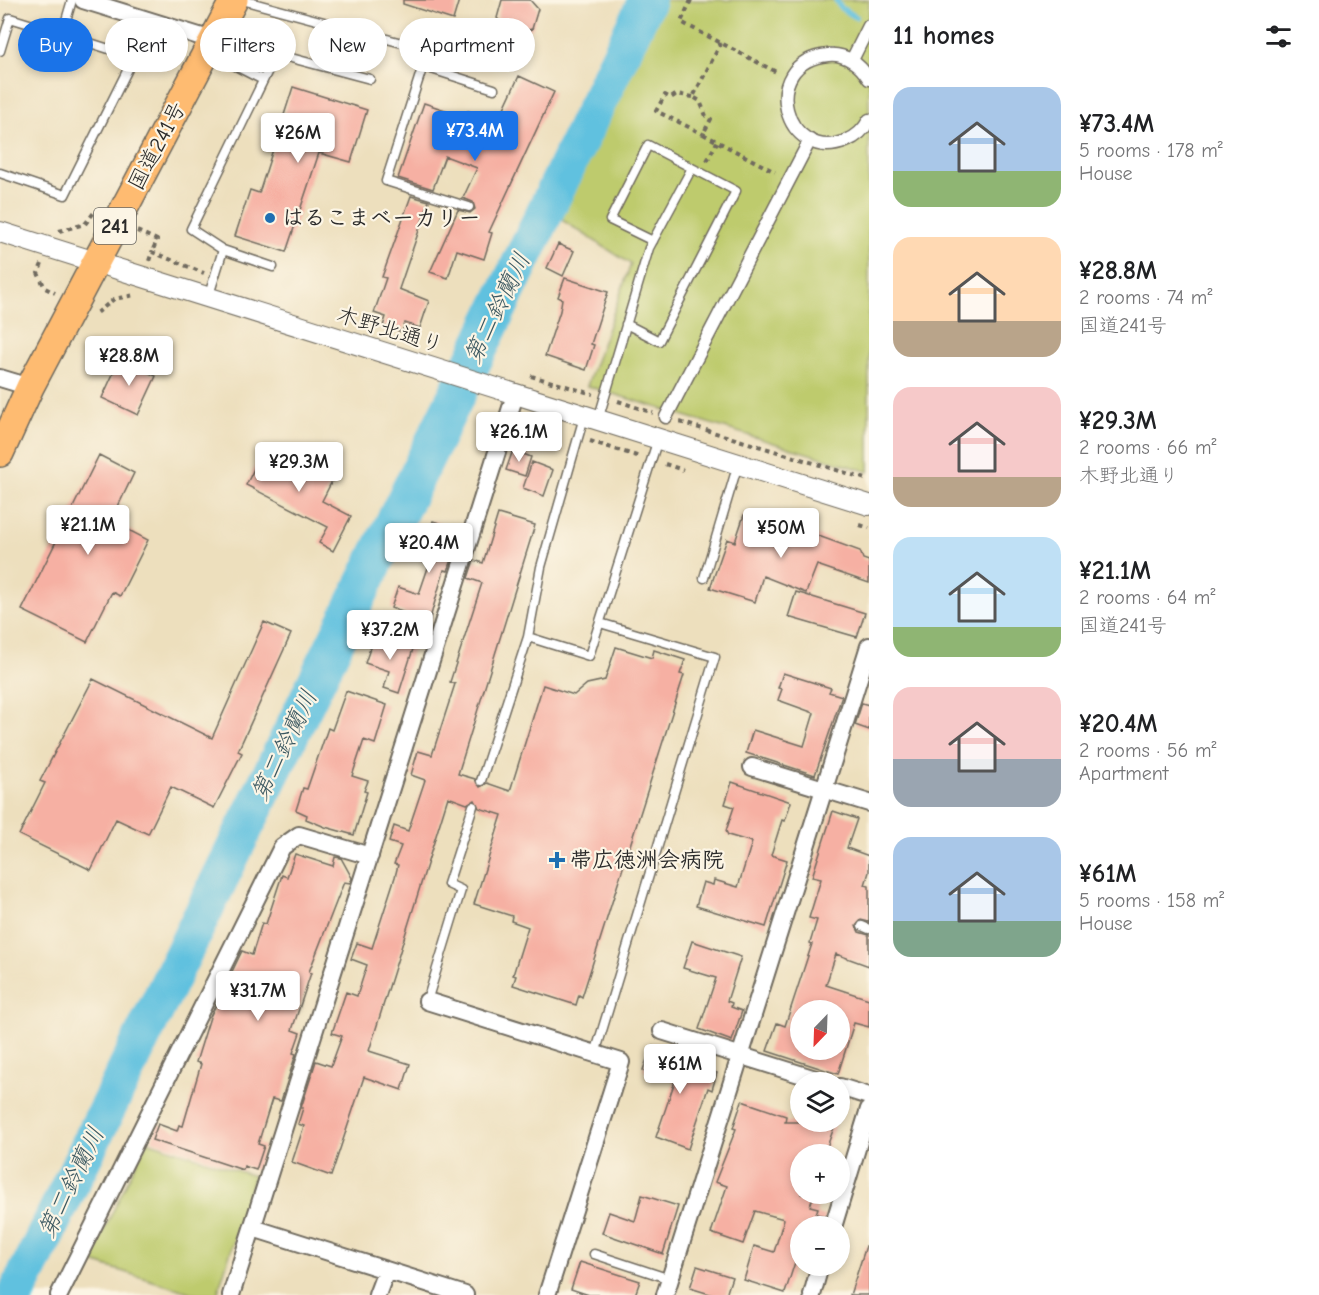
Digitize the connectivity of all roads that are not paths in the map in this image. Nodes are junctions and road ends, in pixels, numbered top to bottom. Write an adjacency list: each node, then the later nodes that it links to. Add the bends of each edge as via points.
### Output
1 (72, 0): 5 (lane)
2 (83, 0): 10 (street)
3 (234, 0): 6 (highway, 国道241号 / 241)
4 (242, 0): 9 (lane)
5 (67, 18)
6 (224, 18)
7 (18, 20): 12 (lane, via 10,18)
8 (869, 26): 13 (street)
9 (399, 42)
10 (200, 43)
11 (93, 44): 25 (lane, via 134,57 65,195)
12 (0, 51)
13 (852, 60): 19 (street); 23 (street, via 834,54 816,56 801,64 789,79 784,96 786,114 795,129)
14 (200, 63): 30 (highway, 国道241号 / 241)
15 (250, 72): 20 (lane)
16 (420, 72): 26 (lane, via 386,181)
17 (441, 72): 21 (lane)
18 (370, 79): 20 (lane, via 276,54)
19 (869, 79)
20 (263, 80): 29 (lane, via 191,229)
21 (494, 89)
22 (869, 120): 23 (street, via 854,138 840,143)
23 (810, 140): 37 (street)
24 (692, 168): 28 (lane); 28 (lane, via 648,145 610,220); 33 (lane, via 736,191 659,341)
25 (0, 173)
26 (469, 207)
27 (0, 232): 30 (street, 木野北通り)
28 (653, 241): 33 (lane)
29 (222, 250): 31 (lane); 32 (lane)
30 (96, 261): 32 (street, 木野北通り); 35 (highway, 国道241号 / 241)
31 (273, 267)
32 (208, 298): 36 (street, 木野北通り)
33 (626, 324): 38 (lane)
34 (0, 378): 35 (street)
35 (30, 387): 40 (highway, 国道241号 / 241)
36 (514, 395): 38 (street, 木野北通り); 52 (street)
37 (666, 417)
38 (591, 418): 39 (street, 木野北通り); 45 (lane, via 541,567)
39 (658, 439): 41 (street, 木野北通り); 44 (lane)
40 (0, 453)
41 (738, 464): 42 (street, 木野北通り); 43 (lane)
42 (869, 505)
43 (704, 578)
44 (600, 623): 45 (lane, via 589,656); 55 (lane, via 715,657)
45 (528, 637): 48 (lane)
46 (869, 646): 49 (street)
47 (752, 766): 49 (street)
48 (481, 782)
49 (826, 789): 50 (street); 56 (street)
50 (869, 803)
51 (473, 806): 53 (lane, via 448,884 460,890)
52 (370, 856): 62 (street); 67 (street, via 299,835 282,847)
53 (427, 1001): 55 (street)
54 (662, 1031): 56 (street)
55 (595, 1054): 71 (street, via 621,1062)
56 (741, 1055): 57 (street); 66 (street)
57 (794, 1072)
58 (850, 1090): 59 (street)
59 (869, 1096)
60 (869, 1109): 61 (street)
61 (835, 1216)
62 (253, 1228): 64 (street); 68 (street)
63 (594, 1254): 66 (lane)
64 (386, 1270): 69 (street); 70 (street)
65 (817, 1276): 72 (street)
66 (668, 1287)
67 (59, 1295)
68 (231, 1295)
69 (377, 1295)
70 (465, 1295)
71 (547, 1295)
72 (812, 1295)

